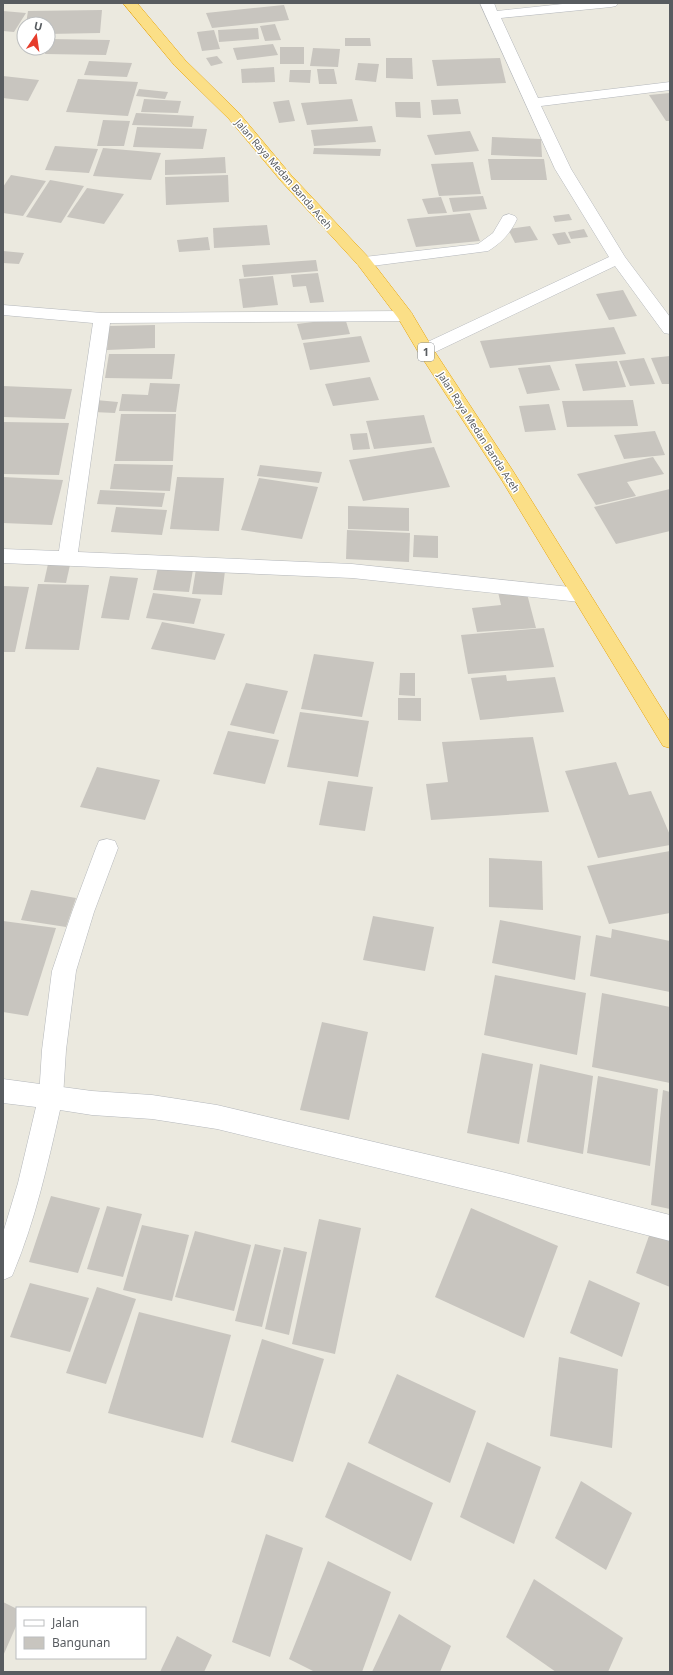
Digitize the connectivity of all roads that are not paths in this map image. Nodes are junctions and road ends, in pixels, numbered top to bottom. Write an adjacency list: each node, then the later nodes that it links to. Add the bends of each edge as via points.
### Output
1 (130, 3): 8 (highway, Jalan Raya Medan Banda Aceh / 1, via 180,63 234,116 286,178)
2 (611, 3): 3 (street)
3 (490, 9): 5 (street)
4 (670, 86): 5 (street)
5 (533, 103): 7 (street, via 563,169)
6 (509, 219): 8 (street, via 506,229 498,238 482,248)
7 (618, 259): 12 (street); 13 (street)
8 (364, 262): 10 (highway, Jalan Raya Medan Banda Aceh / 1)
9 (3, 310): 11 (street)
10 (405, 316): 11 (street); 13 (highway, Jalan Raya Medan Banda Aceh / 1)
11 (102, 318): 15 (street)
12 (670, 329)
13 (425, 350): 16 (highway, Jalan Raya Medan Banda Aceh / 1, via 507,475)
14 (3, 556): 15 (street)
15 (68, 558): 16 (street, via 352,571)
16 (580, 594): 17 (highway, Jalan Raya Medan Banda Aceh / 1)
17 (670, 740)
18 (107, 848): 20 (street, via 64,971)
19 (3, 1091): 20 (street)
20 (51, 1097): 21 (street, via 152,1107 217,1117 487,1181); 22 (street, via 26,1199)
21 (670, 1228)
22 (3, 1267)

